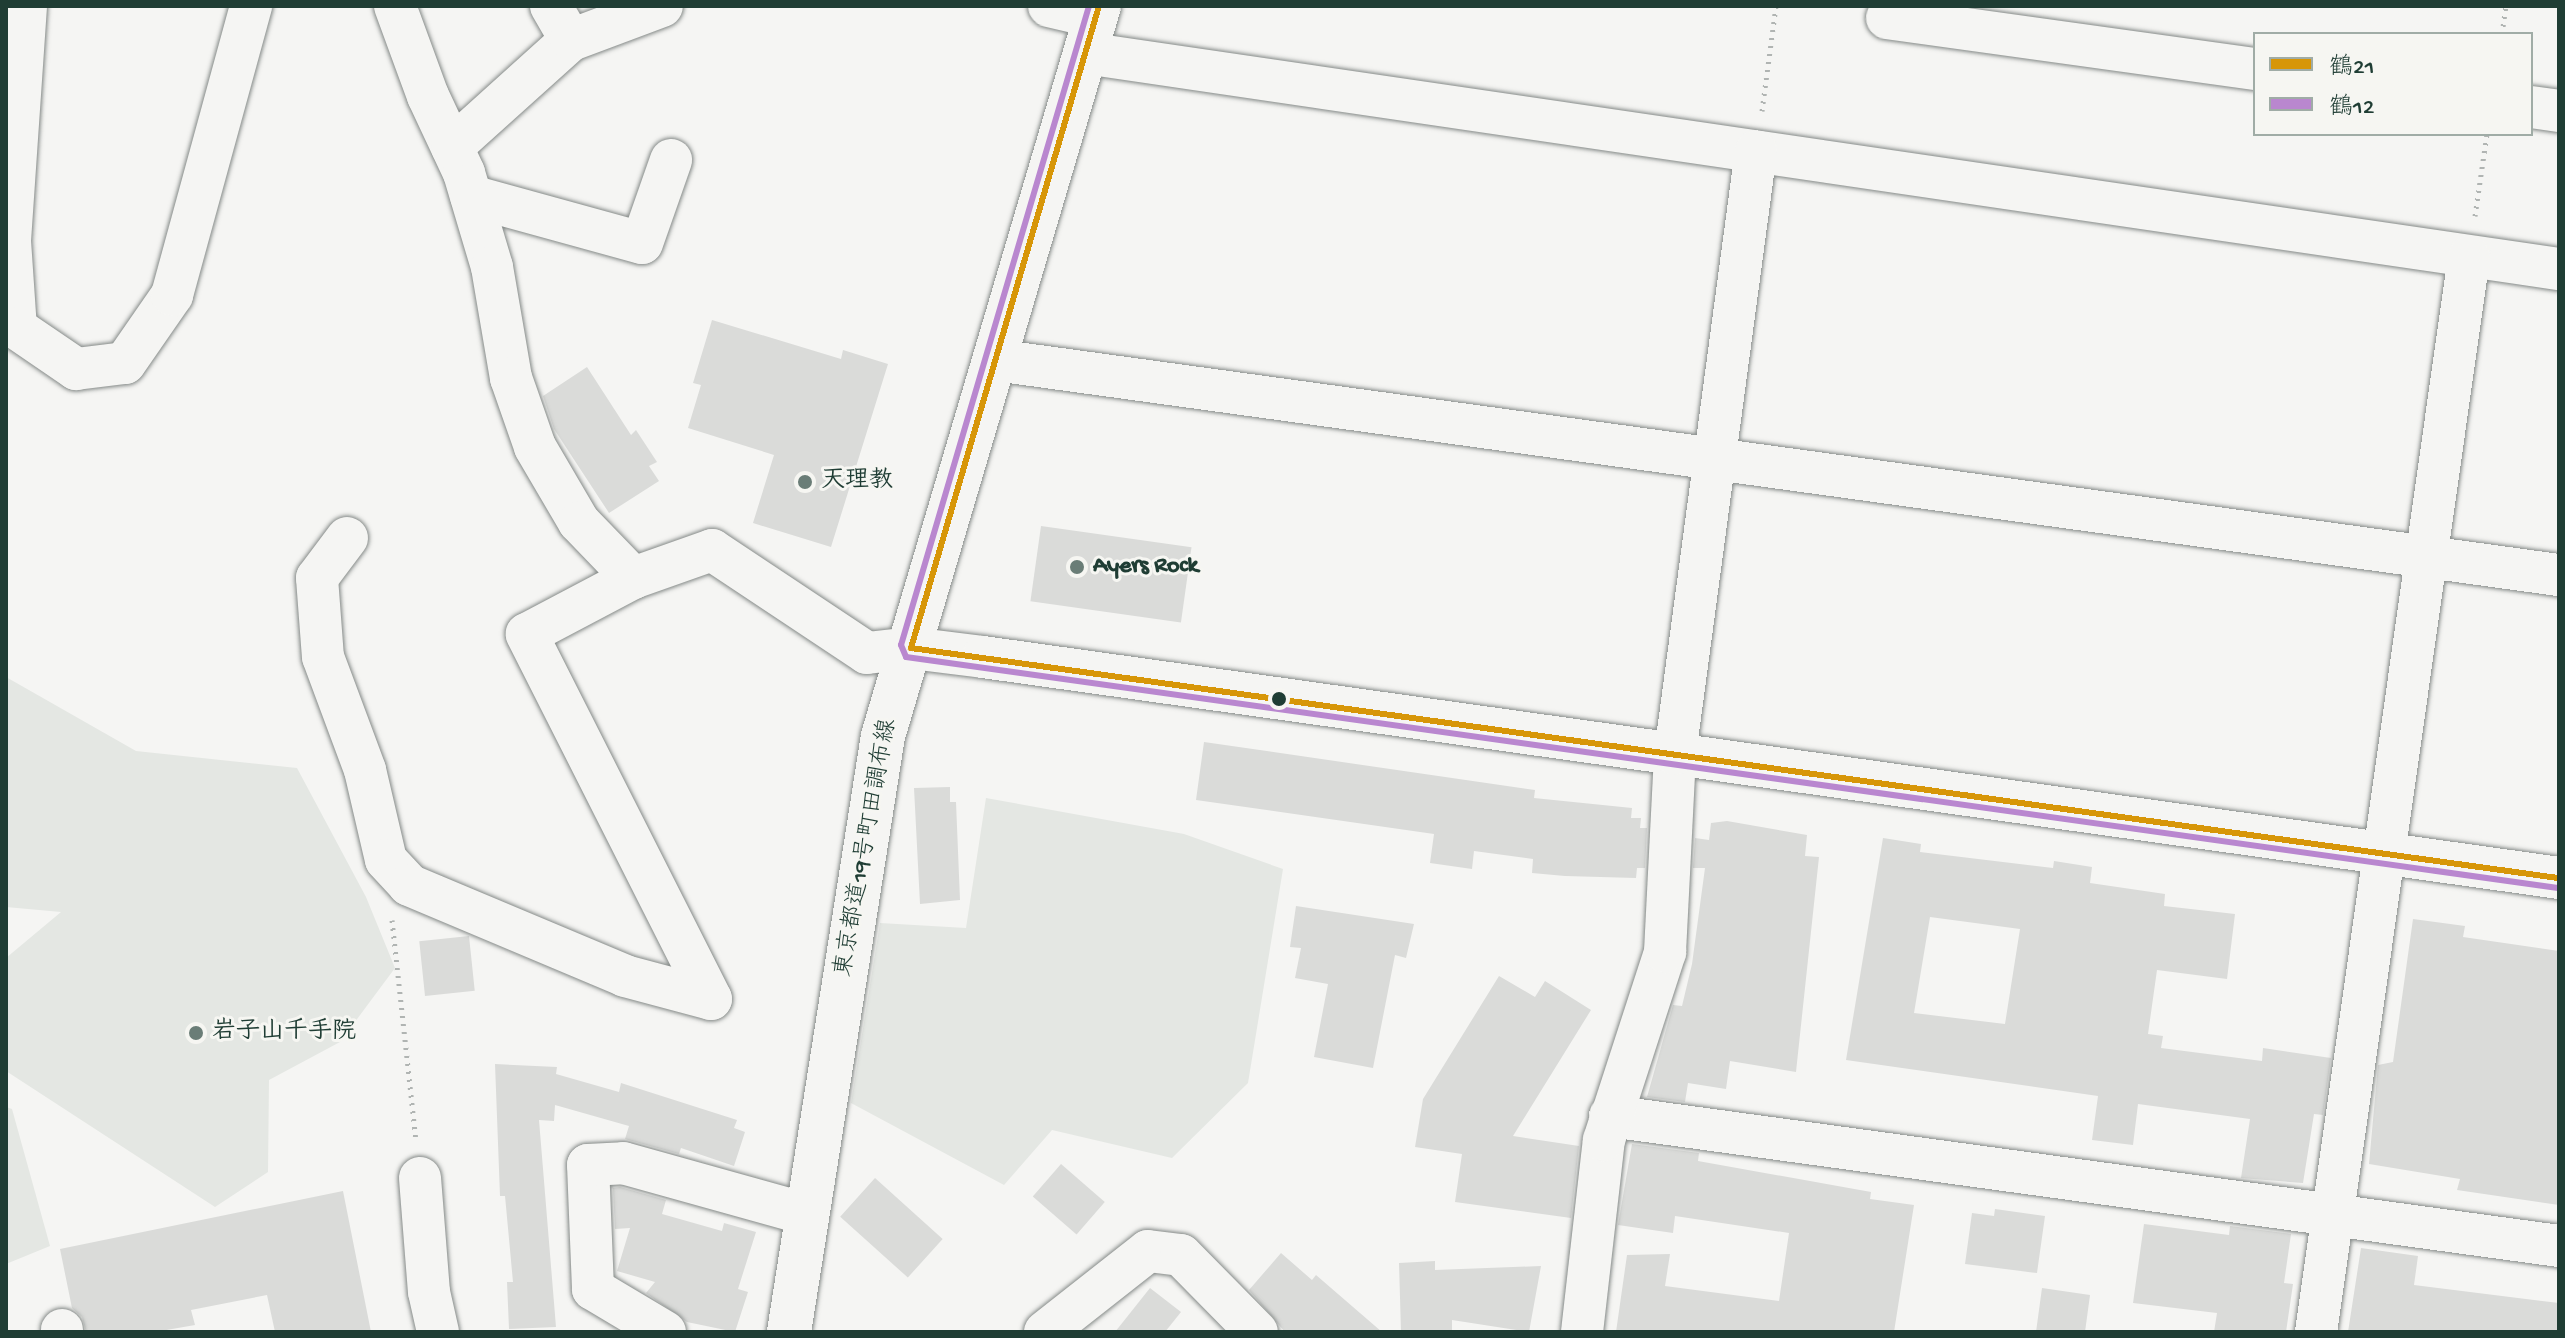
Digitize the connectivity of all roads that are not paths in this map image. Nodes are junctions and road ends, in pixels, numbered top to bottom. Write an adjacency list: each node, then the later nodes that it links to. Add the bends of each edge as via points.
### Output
1 (26, 6): 2 (street, via 10,241 16,328 76,369 125,363 172,295)
2 (251, 6)
3 (395, 6): 12 (street)
4 (662, 6): 7 (street)
5 (1049, 6): 8 (street)
6 (1887, 18): 9 (street)
7 (561, 23): 12 (street)
8 (1093, 25): 13 (street); 18 (main road, 東京都道19号町田調布線)
9 (2253, 69)
10 (2533, 107): 11 (street)
11 (2559, 111)
12 (452, 147): 15 (street)
13 (1756, 151): 16 (street); 19 (street)
14 (671, 160): 15 (street, via 642,243)
15 (471, 196): 23 (street, via 492,267 511,378 535,447 579,522)
16 (2469, 257): 17 (street); 21 (street)
17 (2559, 269)
18 (995, 360): 19 (street); 24 (main road, 東京都道19号町田調布線)
19 (1715, 459): 21 (street); 25 (street)
20 (347, 538): 23 (street, via 317,578 323,657 365,770 386,860 409,885 625,976 711,999 527,634)
21 (2426, 557): 22 (street); 26 (street)
22 (2559, 575)
23 (633, 578): 24 (street, via 712,550 864,651)
24 (911, 648): 25 (street); 30 (main road, 東京都道19号町田調布線, via 883,736)
25 (1675, 754): 26 (street); 28 (street, via 1665,952)
26 (2384, 854): 27 (street); 31 (street)
27 (2559, 878)
28 (1610, 1116): 31 (street); 38 (street)
29 (420, 1178): 33 (street, via 429,1292)
30 (806, 1214): 34 (street, via 623,1163 588,1165 593,1289); 35 (main road, 東京都道19号町田調布線)
31 (2332, 1214): 32 (street); 39 (street)
32 (2559, 1246)
33 (438, 1332)
34 (665, 1332)
35 (789, 1332)
36 (1045, 1332): 37 (street, via 1148,1251 1181,1255)
37 (1257, 1332)
38 (1582, 1332)
39 (2316, 1332)

